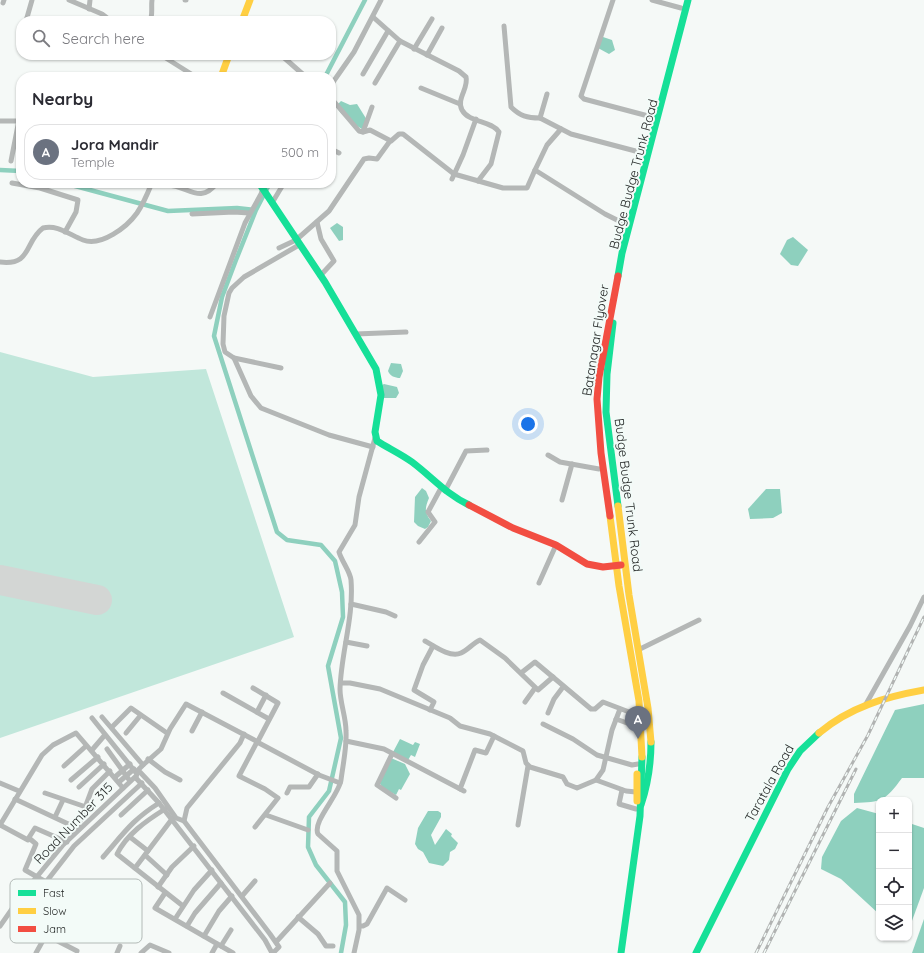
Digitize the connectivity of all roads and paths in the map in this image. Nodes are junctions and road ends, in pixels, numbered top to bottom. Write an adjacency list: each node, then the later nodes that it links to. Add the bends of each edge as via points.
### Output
1 (32, 0): 14 (street)
2 (70, 0): 12 (street)
3 (90, 0): 12 (street)
4 (152, 0): 16 (street)
5 (250, 0): 17 (street)
6 (381, 0): 18 (street)
7 (614, 0): 40 (street, via 582,96 584,99)
8 (652, 0): 13 (street)
9 (683, 0): 13 (street, Budge Budge Trunk Road)
10 (688, 0): 172 (street, Batanagar Flyover, via 622,253 600,369 597,399 601,453 619,586 639,701 642,783)
11 (691, 0): 88 (street, Budge Budge Trunk Road, via 625,253 618,284 611,341 606,406)
12 (89, 8): 15 (street)
13 (681, 8): 40 (street, Budge Budge Trunk Road)
14 (27, 16)
15 (105, 16)
16 (152, 16)
17 (244, 16)
18 (373, 17): 22 (street); 33 (street)
19 (432, 19): 24 (street)
20 (504, 26): 41 (street, via 511,107 519,115)
21 (442, 28): 25 (street)
22 (388, 31): 23 (street); 32 (street)
23 (400, 41): 24 (street); 34 (street)
24 (414, 49): 25 (street)
25 (427, 55): 38 (street, via 466,77)
26 (169, 60): 29 (street)
27 (227, 60): 30 (street)
28 (287, 60): 31 (street)
29 (188, 72)
30 (223, 72)
31 (301, 72)
32 (363, 74)
33 (336, 78)
34 (375, 83)
35 (421, 88): 38 (street)
36 (547, 94): 41 (street)
37 (336, 104): 46 (street, via 359,131)
38 (460, 104): 42 (street, via 464,113)
39 (372, 108): 46 (street)
40 (652, 117): 49 (street, Budge Budge Trunk Road)
41 (540, 118): 45 (street)
42 (476, 119): 52 (street); 53 (street, via 494,126 499,132 491,164)
43 (0, 121): 44 (street)
44 (16, 121)
45 (561, 129): 49 (street); 51 (street, via 547,145)
46 (363, 132): 48 (street, via 370,130)
47 (16, 139): 50 (street)
48 (390, 141): 52 (street, via 403,134); 66 (street, via 377,159 364,159 329,211)
49 (643, 153): 67 (street, Budge Budge Trunk Road)
50 (11, 162)
51 (536, 170): 53 (street, via 527,188 503,188); 67 (street)
52 (453, 177): 53 (street)
53 (478, 181)
54 (12, 183): 55 (street)
55 (16, 184)
56 (40, 188): 68 (street, via 78,200 75,214)
57 (148, 188): 68 (street, via 141,207 114,234 97,242 87,242)
58 (177, 188): 59 (street, via 187,192 205,193)
59 (213, 188)
60 (262, 188): 64 (street)
61 (263, 188): 63 (street)
62 (281, 188): 63 (street)
63 (271, 202): 69 (street)
64 (250, 213): 65 (street); 73 (street)
65 (192, 214)
66 (317, 222): 69 (street); 72 (street, via 321,239 334,261)
67 (625, 224): 83 (street, Budge Budge Trunk Road, via 612,279 594,389 594,425)
68 (65, 232): 71 (street, via 51,227 43,228 22,258 11,263)
69 (298, 242): 70 (street); 72 (street); 76 (street, via 244,277 229,293 222,338 225,352)
70 (279, 248)
71 (0, 262)
72 (320, 276): 75 (street)
73 (210, 317)
74 (406, 332): 75 (street)
75 (356, 334): 78 (street, via 376,369 380,386)
76 (234, 358): 77 (street); 79 (street, via 251,396 260,408 329,435)
77 (281, 368)
78 (375, 437): 79 (street); 84 (street, via 382,445 412,462)
79 (373, 447): 92 (street, via 359,497 355,525 339,552 351,580)
80 (487, 450): 84 (street, via 466,451)
81 (548, 455): 82 (street, via 560,462)
82 (572, 464): 83 (street); 85 (street)
83 (599, 469): 89 (street, Budge Budge Trunk Road)
84 (443, 489): 86 (street, via 428,512 435,522); 87 (street, via 513,528)
85 (562, 500)
86 (419, 542)
87 (556, 545): 89 (street, via 587,564); 90 (street)
88 (625, 564): 89 (street); 99 (street, Budge Budge Trunk Road)
89 (612, 566): 116 (street, Budge Budge Trunk Road)
90 (539, 583)
91 (924, 597): 110 (street)
92 (351, 604): 93 (street); 96 (street)
93 (394, 616)
94 (699, 620): 99 (street)
95 (425, 641): 98 (street)
96 (346, 642): 97 (street); 102 (street)
97 (367, 646)
98 (433, 646): 100 (street, via 457,654 480,640); 112 (street, via 414,690 434,702)
99 (640, 649): 172 (street, Budge Budge Trunk Road, via 650,744 648,790)
100 (521, 673): 101 (street, via 535,662); 105 (street)
101 (552, 677): 103 (street); 105 (street, via 538,690)
102 (341, 683): 112 (street, via 380,689); 131 (street)
103 (563, 687): 111 (street, via 592,709 603,702); 115 (street)
104 (254, 688): 108 (street)
105 (535, 688): 109 (street)
106 (924, 690): 110 (street, Taratala Road)
107 (223, 693): 114 (street)
108 (266, 695): 114 (street); 120 (street, via 278,703)
109 (525, 702)
110 (866, 704): 230 (street, Taratala Road, via 827,724 796,756)
111 (620, 709): 116 (street); 121 (street)
112 (430, 710): 130 (street, via 450,718 460,726 482,730)
113 (202, 712): 125 (street); 127 (street, via 186,704); 128 (street)
114 (257, 712): 120 (street)
115 (548, 713)
116 (637, 715): 124 (street, Budge Budge Trunk Road)
117 (140, 716): 123 (street, via 132,708); 126 (street); 127 (street)
118 (102, 717): 143 (street)
119 (92, 718): 141 (street)
120 (269, 719): 132 (street)
121 (616, 719): 124 (street); 138 (street)
122 (543, 724): 138 (street, via 573,739 593,753)
123 (113, 726)
124 (638, 727): 142 (street, Budge Budge Trunk Road)
125 (192, 731)
126 (126, 733)
127 (168, 733): 139 (street, via 160,749)
128 (244, 734): 132 (street); 179 (street, via 240,743 187,808)
129 (104, 736): 135 (street)
130 (494, 736): 136 (street, via 486,753 475,750 462,790); 145 (street, via 523,751)
131 (346, 741): 136 (street, via 377,747); 159 (street)
132 (257, 742): 149 (street); 176 (street, via 239,776 278,796)
133 (86, 746): 135 (street); 144 (street); 164 (street, via 76,733 53,745 42,754)
134 (107, 749): 147 (street)
135 (92, 750): 137 (street)
136 (392, 754): 168 (street, via 377,785)
137 (98, 757): 140 (street); 152 (street)
138 (606, 757): 142 (street, via 632,765); 155 (street, via 603,769)
139 (148, 759): 143 (street); 154 (street)
140 (104, 764): 148 (street); 160 (street)
141 (130, 764): 146 (street); 147 (street)
142 (638, 764): 165 (street, Budge Budge Trunk Road)
143 (143, 765): 179 (street, via 138,770 155,788 176,818)
144 (64, 766)
145 (528, 766): 155 (street, via 564,777 567,784 577,788); 180 (street)
146 (134, 769): 150 (street); 153 (street)
147 (122, 770): 150 (street); 151 (street)
148 (110, 771): 151 (street); 173 (street, via 92,789)
149 (318, 774): 159 (street); 167 (street, via 309,787 290,788)
150 (126, 776): 156 (street); 157 (street)
151 (115, 777): 157 (street)
152 (72, 780)
153 (138, 780): 156 (street, Road Number 315); 162 (street); 195 (street, via 74,846)
154 (180, 780)
155 (596, 780): 163 (street)
156 (130, 781): 161 (street, Road Number 315)
157 (119, 782): 161 (street)
158 (0, 783): 164 (street)
159 (339, 783): 210 (street, via 323,814 317,833 337,851 337,871 359,912)
160 (79, 787)
161 (123, 788): 183 (street, Road Number 315)
162 (148, 790): 171 (street); 175 (street)
163 (622, 790): 165 (street); 172 (street, via 619,804)
164 (19, 791): 169 (street)
165 (636, 792): 172 (street, Budge Budge Trunk Road)
166 (45, 793): 170 (street)
167 (286, 793)
168 (396, 798)
169 (15, 799): 177 (street); 181 (street)
170 (64, 800): 173 (street); 177 (street)
171 (159, 803): 174 (street); 190 (street, via 130,824)
172 (638, 806): 228 (street); 229 (street)
173 (86, 808): 183 (street)
174 (165, 809): 178 (street); 186 (street, via 144,822)
175 (121, 815)
176 (266, 816): 182 (street); 184 (street)
177 (55, 817): 183 (street)
178 (172, 819): 188 (street); 189 (street)
179 (184, 820): 202 (street)
180 (518, 824)
181 (0, 825): 185 (street)
182 (255, 827)
183 (78, 829): 187 (street, Road Number 315)
184 (308, 830)
185 (29, 837): 187 (street, via 35,828); 194 (street, via 36,844 25,870)
186 (130, 837): 189 (street); 191 (street, via 117,854)
187 (67, 842): 194 (street, Road Number 315)
188 (194, 846): 192 (street); 193 (street, via 179,859)
189 (146, 853): 191 (street); 193 (street)
190 (103, 857)
191 (135, 868): 199 (street)
192 (212, 870): 197 (street); 204 (street)
193 (167, 875): 199 (street)
194 (37, 878)
195 (47, 879)
196 (255, 881): 202 (street)
197 (221, 883): 201 (street); 209 (street)
198 (330, 883): 206 (street)
199 (158, 887): 200 (street)
200 (165, 893): 204 (street); 207 (street, via 155,908)
201 (232, 896): 212 (street, via 219,911); 220 (street)
202 (242, 896): 213 (street)
203 (405, 900): 210 (street, via 387,888 366,924)
204 (183, 906): 207 (street)
205 (10, 913): 208 (street, Road Number 315)
206 (298, 917): 213 (street); 218 (street, via 318,934 326,946)
207 (175, 919): 209 (street)
208 (0, 926)
209 (187, 926): 212 (street)
210 (360, 926): 227 (street)
211 (231, 930): 216 (street)
212 (204, 936): 216 (street)
213 (276, 942): 220 (street, via 278,947)
214 (42, 943): 221 (street)
215 (62, 943): 219 (street)
216 (219, 945): 225 (street); 226 (street)
217 (120, 946): 222 (street)
218 (333, 946)
219 (77, 951)
220 (274, 952)
221 (36, 953)
222 (117, 953)
223 (141, 953): 224 (street, via 150,945)
224 (169, 953)
225 (212, 953)
226 (231, 953)
227 (354, 953)
228 (617, 953)
229 (620, 953)
230 (696, 953)

